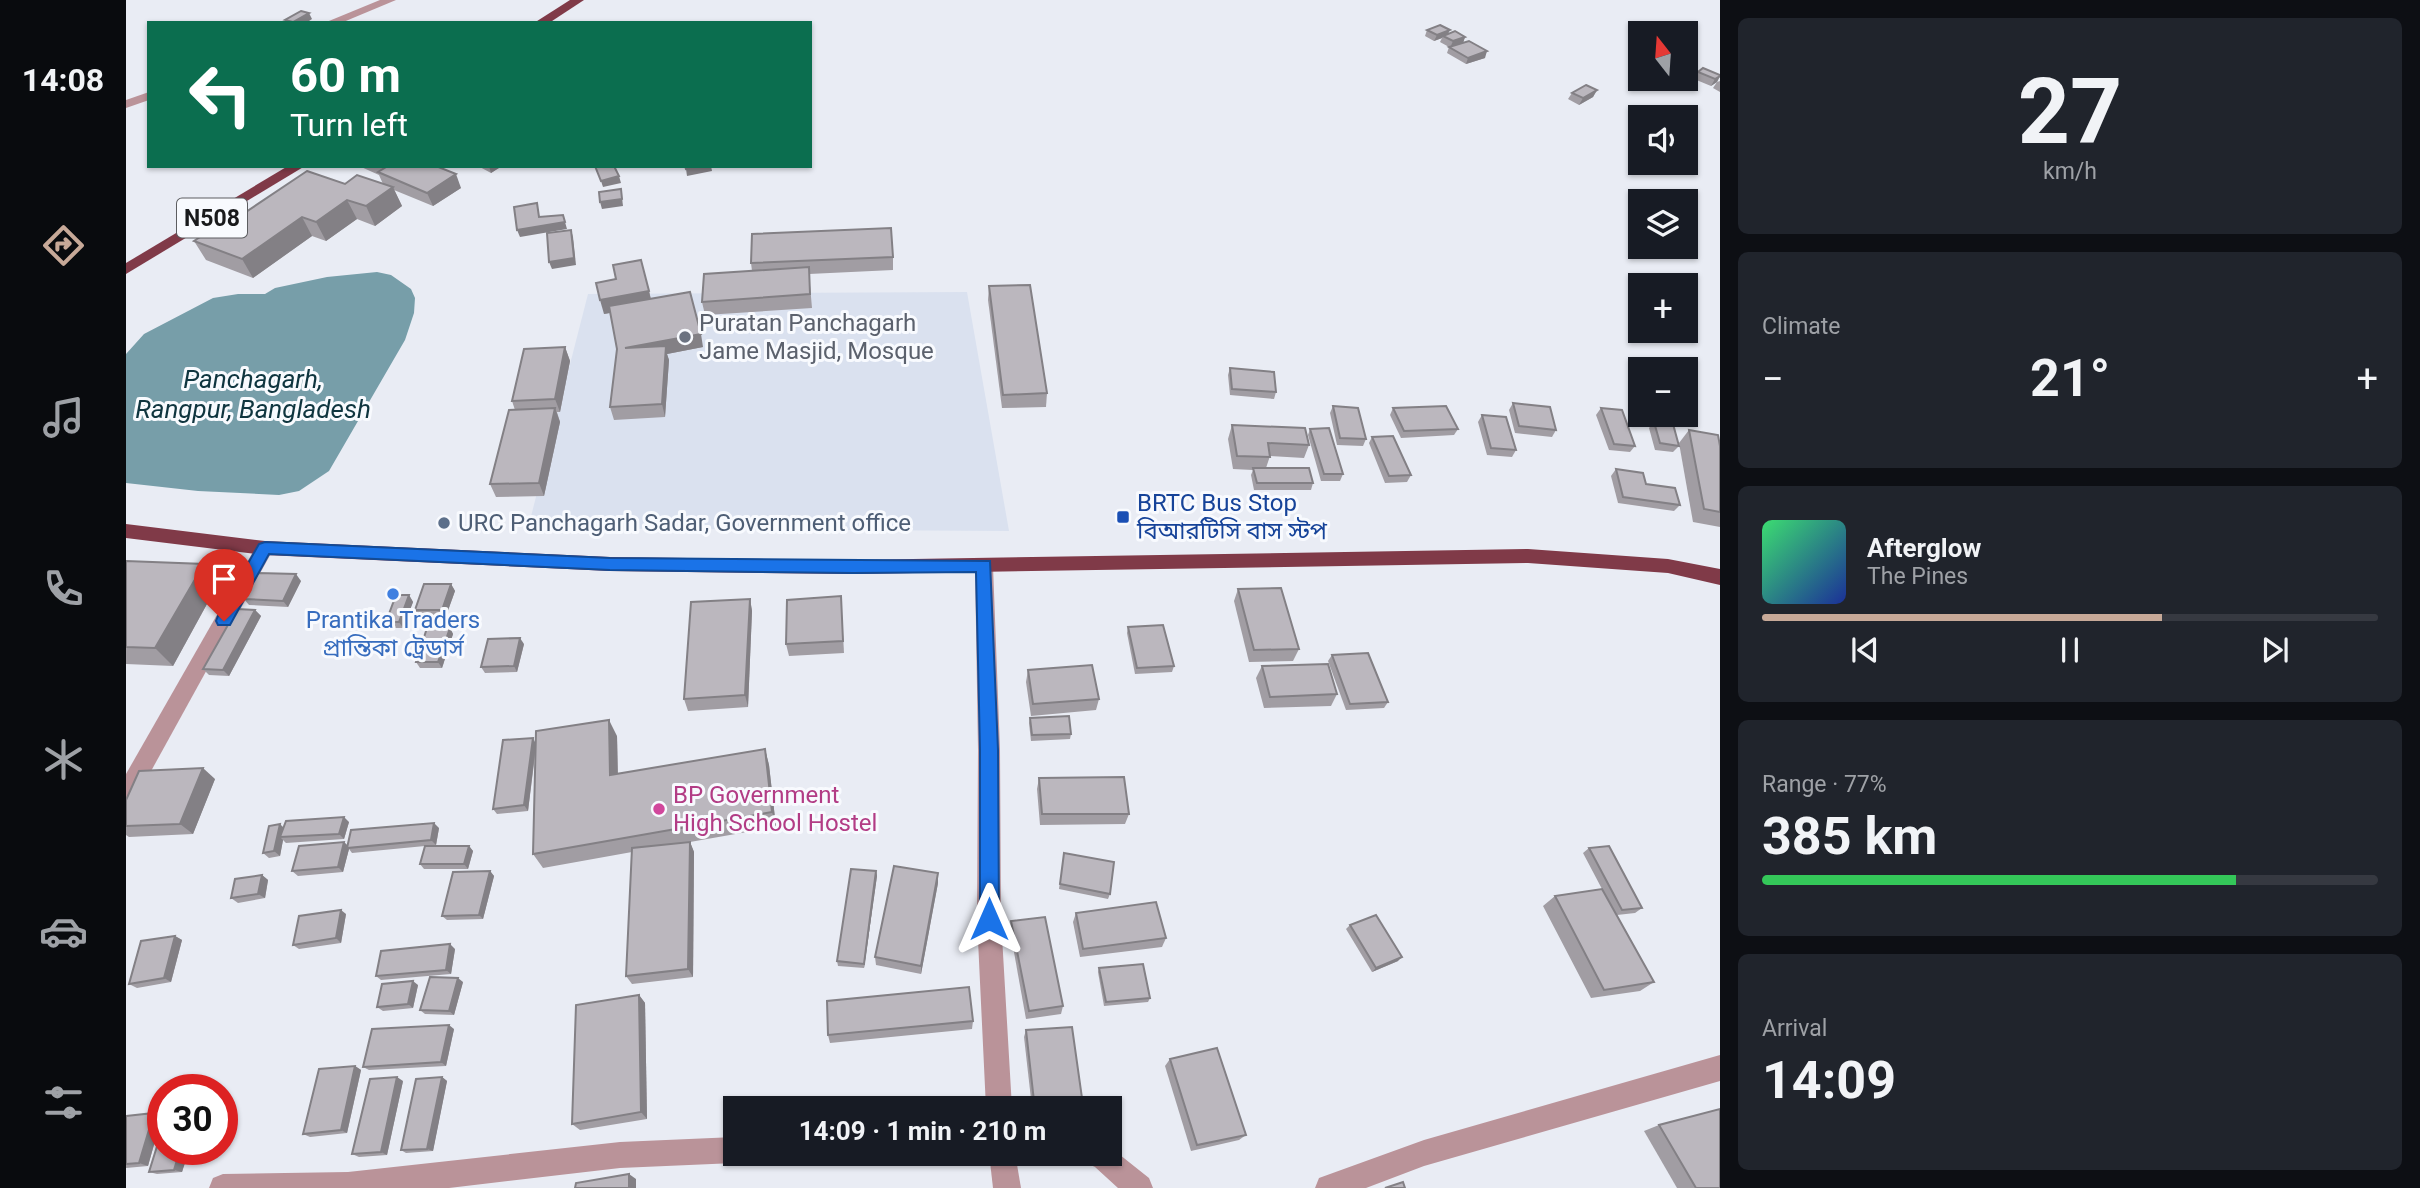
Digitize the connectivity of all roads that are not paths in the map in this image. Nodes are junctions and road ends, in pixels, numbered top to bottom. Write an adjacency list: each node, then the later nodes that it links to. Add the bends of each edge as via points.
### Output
1 (390, 0): 3 (street)
2 (578, 0): 4 (highway)
3 (335, 21)
4 (543, 21)
5 (147, 97): 6 (street)
6 (126, 104)
7 (295, 168): 8 (highway, N508)
8 (126, 269)
9 (126, 531): 10 (highway)
10 (265, 548): 11 (highway, via 610,564); 13 (street)
11 (984, 566): 12 (highway, via 1528,556 1668,566); 15 (street, via 989,919)
12 (1720, 577)
13 (126, 795)
14 (1720, 1068): 22 (street, via 1424,1153)
15 (998, 1096)
16 (723, 1151): 19 (street, via 620,1155 348,1186)
17 (1004, 1166): 20 (street)
18 (1113, 1166): 21 (street)
19 (223, 1188)
20 (1007, 1188)
21 (1139, 1188)
22 (1329, 1188)

